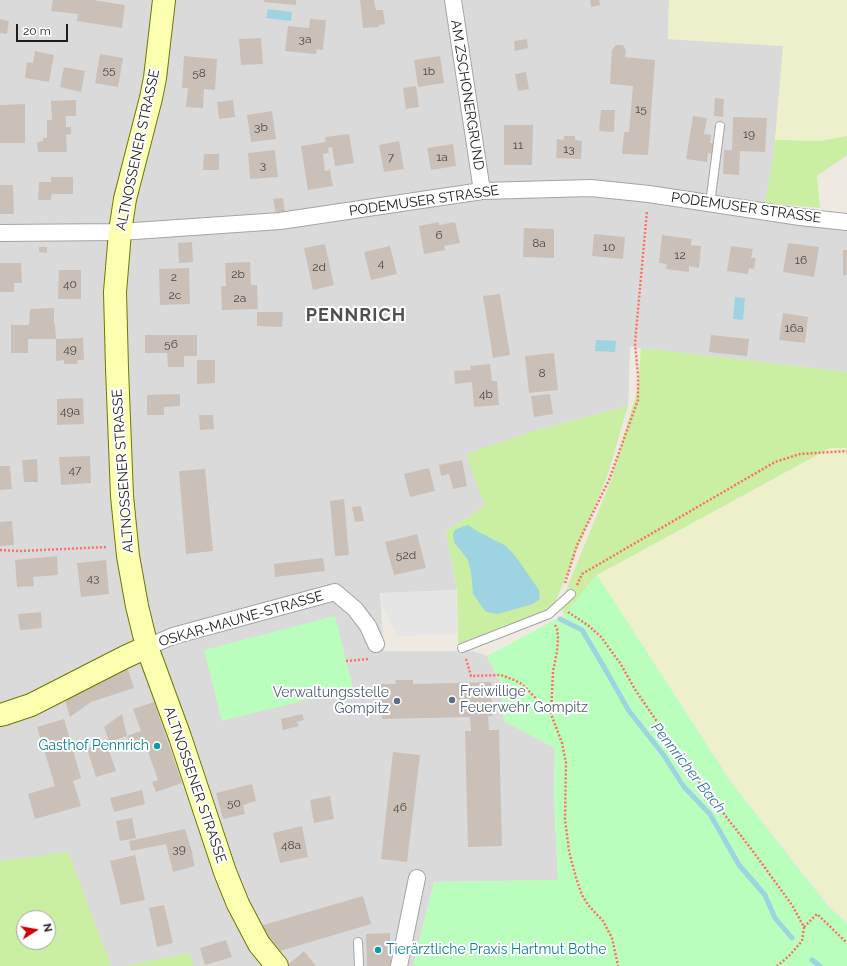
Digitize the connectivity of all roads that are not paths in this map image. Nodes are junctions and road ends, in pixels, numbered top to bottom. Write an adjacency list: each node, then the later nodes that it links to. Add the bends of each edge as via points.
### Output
1 (164, 0): 7 (street, ALTNOSSENER STRASSE, via 155,78 125,199)
2 (453, 0): 4 (street, AM ZSCHONERGRUND)
3 (720, 126): 5 (lane)
4 (482, 191): 5 (street, PODEMUSER STRASSE, via 591,188); 7 (street, PODEMUSER STRASSE, via 280,221)
5 (710, 204): 6 (street, PODEMUSER STRASSE)
6 (847, 222)
7 (120, 232): 8 (street, PODEMUSER STRASSE); 11 (street, ALTNOSSENER STRASSE, via 115,292 122,496 127,546)
8 (0, 233)
9 (571, 594): 12 (lane, via 549,614)
10 (376, 644): 11 (street, OSKAR-MAUNE-STRASSE, via 368,626 355,608 335,592 173,636)
11 (147, 647): 13 (street, OSKAR-MAUNE-STRASSE, via 31,705); 16 (street, ALTNOSSENER STRASSE, via 225,872 259,944)
12 (462, 648)
13 (0, 715)
14 (417, 878): 18 (street)
15 (358, 942): 17 (lane)
16 (276, 966)
17 (359, 966)
18 (399, 966)

